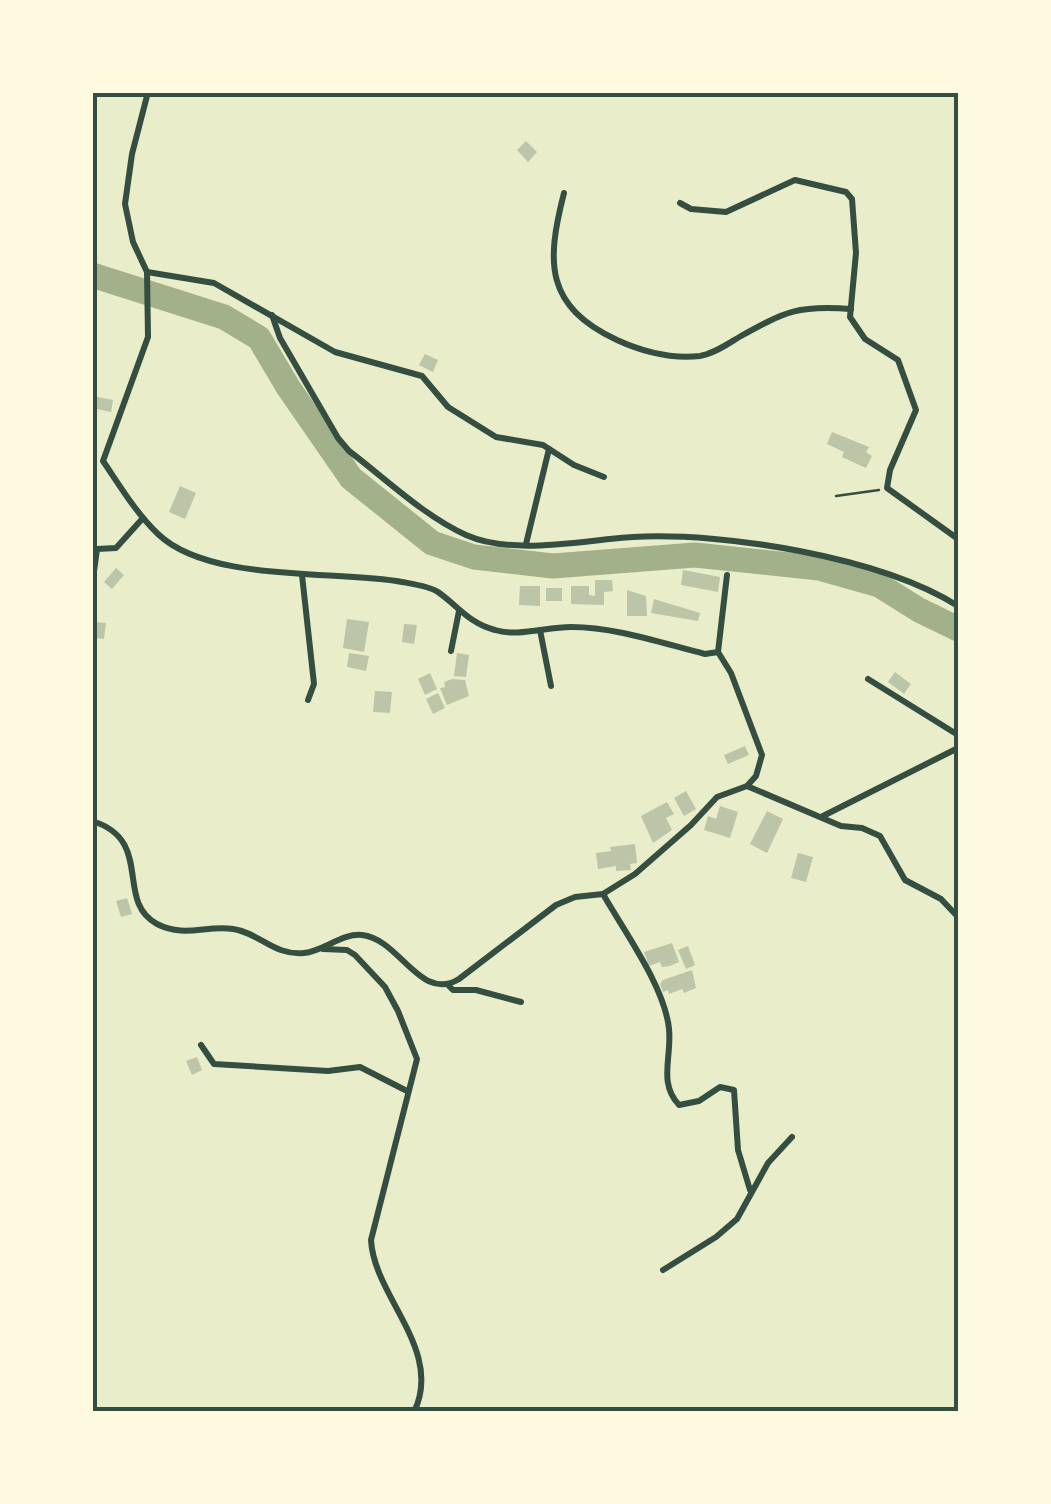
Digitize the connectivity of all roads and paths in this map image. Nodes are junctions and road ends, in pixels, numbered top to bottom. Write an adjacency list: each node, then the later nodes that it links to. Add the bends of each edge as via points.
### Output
1 (148, 92): 4 (street, via 124,204)
2 (564, 193): 5 (street, via 553,266 580,320 625,344 648,353 701,356 780,314)
3 (680, 203): 5 (street, via 726,212 795,180 846,192 855,216)
4 (148, 275): 6 (street, via 214,283); 11 (street, via 148,336 103,461)
5 (851, 310): 9 (street, via 865,339 898,360 916,410)
6 (272, 315): 7 (street, via 334,352 422,376 448,407 496,436); 13 (street, via 349,450 468,536)
7 (549, 449): 8 (street); 13 (street)
8 (604, 476)
9 (887, 488): 10 (path); 12 (street)
10 (836, 496)
11 (143, 518): 14 (street, via 184,552); 16 (street, via 116,548 97,549)
12 (958, 539)
13 (526, 544): 17 (street, via 715,539 873,569)
14 (302, 575): 18 (street, via 436,590); 24 (street, via 314,684)
15 (726, 576): 21 (street)
16 (92, 586)
17 (958, 606)
18 (458, 612): 19 (street, via 497,631); 20 (street)
19 (540, 630): 21 (street, via 611,630); 23 (street)
20 (451, 651)
21 (718, 652): 27 (street, via 762,755)
22 (868, 679): 25 (street)
23 (551, 686)
24 (308, 700)
25 (958, 734)
26 (958, 748): 28 (street)
27 (747, 786): 28 (street); 30 (street, via 717,796 654,858)
28 (822, 816): 31 (street, via 880,836 905,880 941,899)
29 (92, 821): 32 (street, via 125,842 140,905 156,924 186,932 236,929 278,952)
30 (603, 894): 33 (street, via 556,906); 38 (street, via 670,1028 669,1094 690,1105 720,1086 734,1090 738,1150)
31 (958, 917)
32 (322, 948): 33 (street, via 365,936 387,946 425,981); 36 (street, via 355,955 384,987 416,1059)
33 (448, 985): 34 (street)
34 (521, 1002)
35 (201, 1045): 36 (street, via 214,1064 360,1067)
36 (407, 1091): 40 (street, via 371,1240 372,1262 419,1362)
37 (792, 1137): 38 (street)
38 (750, 1190): 39 (street, via 737,1218)
39 (662, 1270)
40 (414, 1412)

